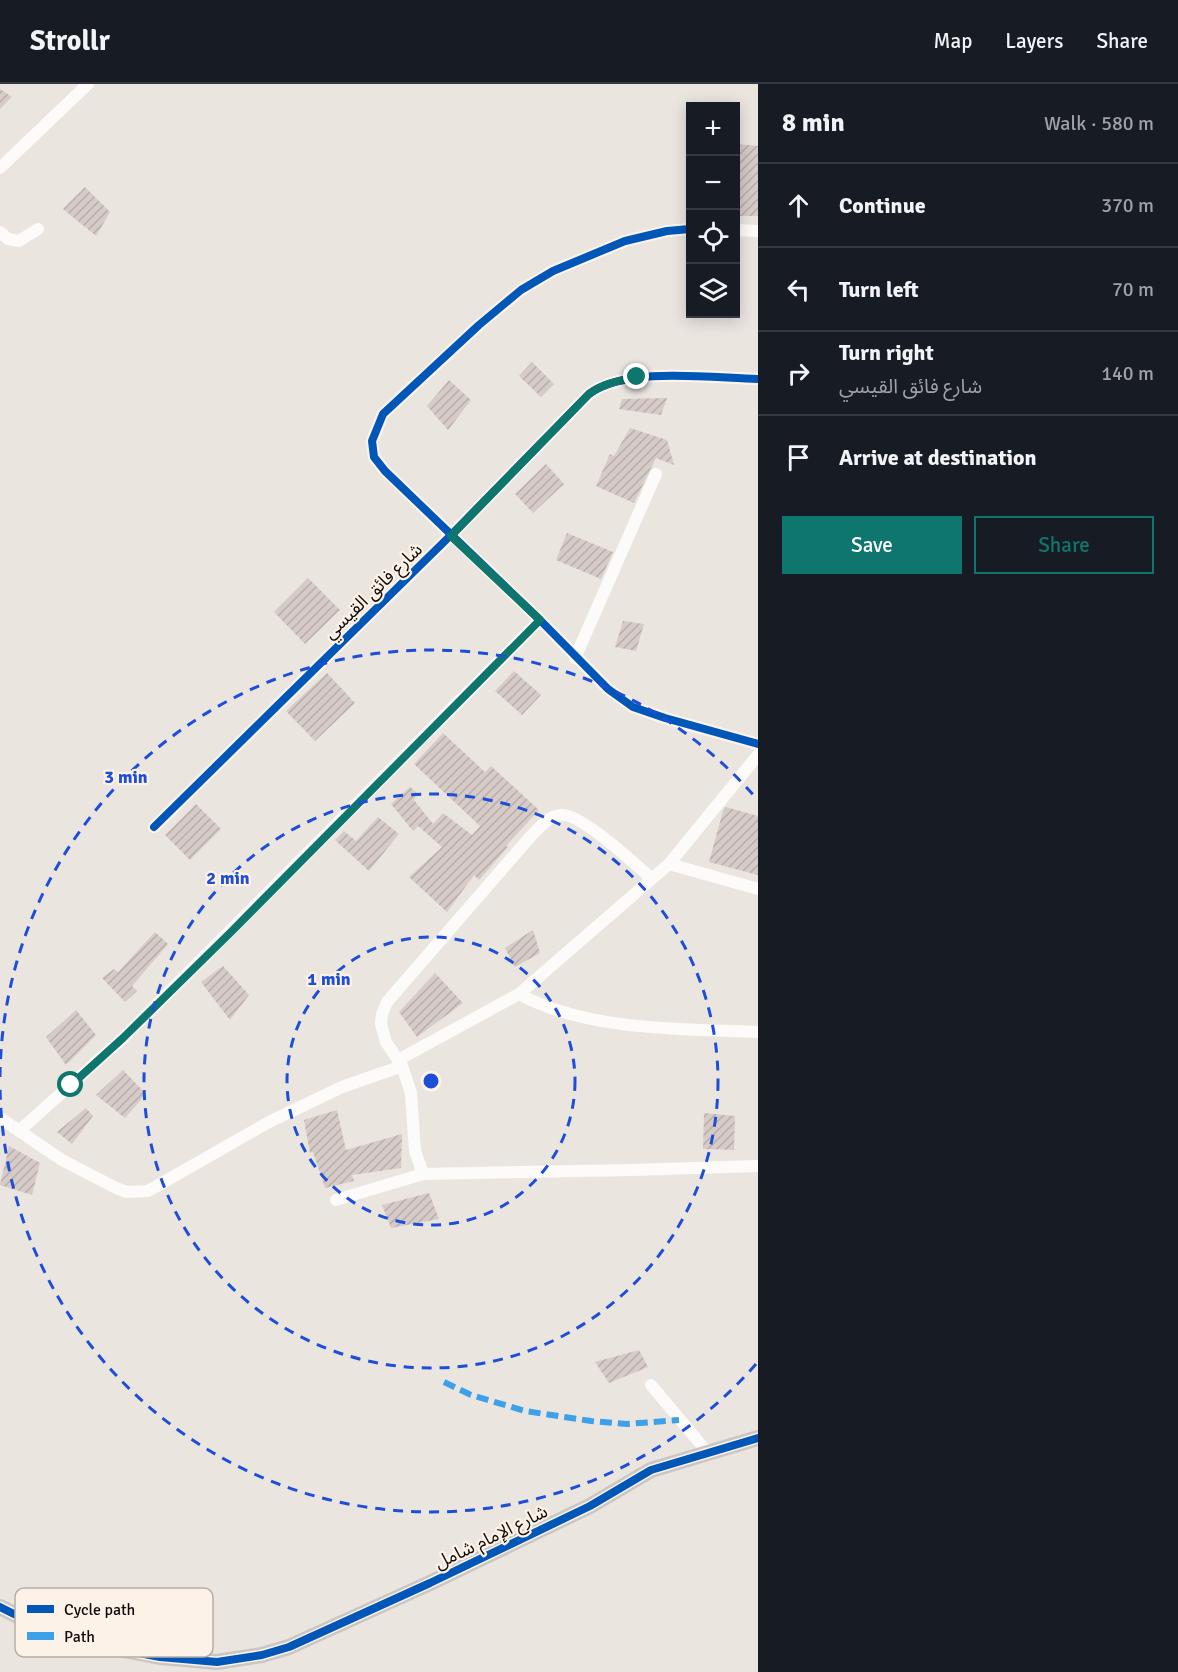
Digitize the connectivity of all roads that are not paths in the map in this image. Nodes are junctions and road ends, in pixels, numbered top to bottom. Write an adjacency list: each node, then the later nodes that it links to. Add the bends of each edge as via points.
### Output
1 (88, 84): 2 (street)
2 (0, 168)
3 (38, 229): 7 (street, via 19,241)
4 (686, 230): 10 (street, via 625,241 553,271 521,290 383,414 372,441 374,457)
5 (740, 230): 6 (street)
6 (758, 231)
7 (0, 232)
8 (758, 380): 10 (street, شارع فائق القيسي, via 637,377 598,387)
9 (656, 474): 12 (street)
10 (451, 536): 11 (street); 15 (street, شارع فائق القيسي)
11 (540, 620): 12 (street); 23 (street, via 123,1038)
12 (575, 658): 13 (street, via 633,707)
13 (758, 744)
14 (758, 755): 16 (street)
15 (154, 827)
16 (669, 864): 17 (street); 18 (street)
17 (651, 878): 19 (street); 21 (street, via 575,818 558,815 544,823 387,1002 381,1024 386,1042)
18 (758, 889)
19 (519, 994): 20 (street, via 546,1008 608,1022); 21 (street)
20 (758, 1032)
21 (400, 1063): 23 (street, via 269,1122 148,1191 116,1188 62,1160); 25 (street, via 412,1104 415,1151)
22 (0, 1118): 23 (street)
23 (19, 1131)
24 (758, 1166): 25 (street)
25 (423, 1174): 26 (street)
26 (336, 1200)
27 (651, 1385): 29 (street)
28 (758, 1438): 29 (street, شارع الإمام شامل)
29 (709, 1454): 33 (street, شارع الإمام شامل, via 651,1470 523,1539 289,1647)
30 (0, 1607): 31 (street, شارع الإمام شامل)
31 (15, 1614)
32 (160, 1657): 33 (street, شارع الإمام شامل)
33 (235, 1660): 34 (street)
34 (218, 1672)

